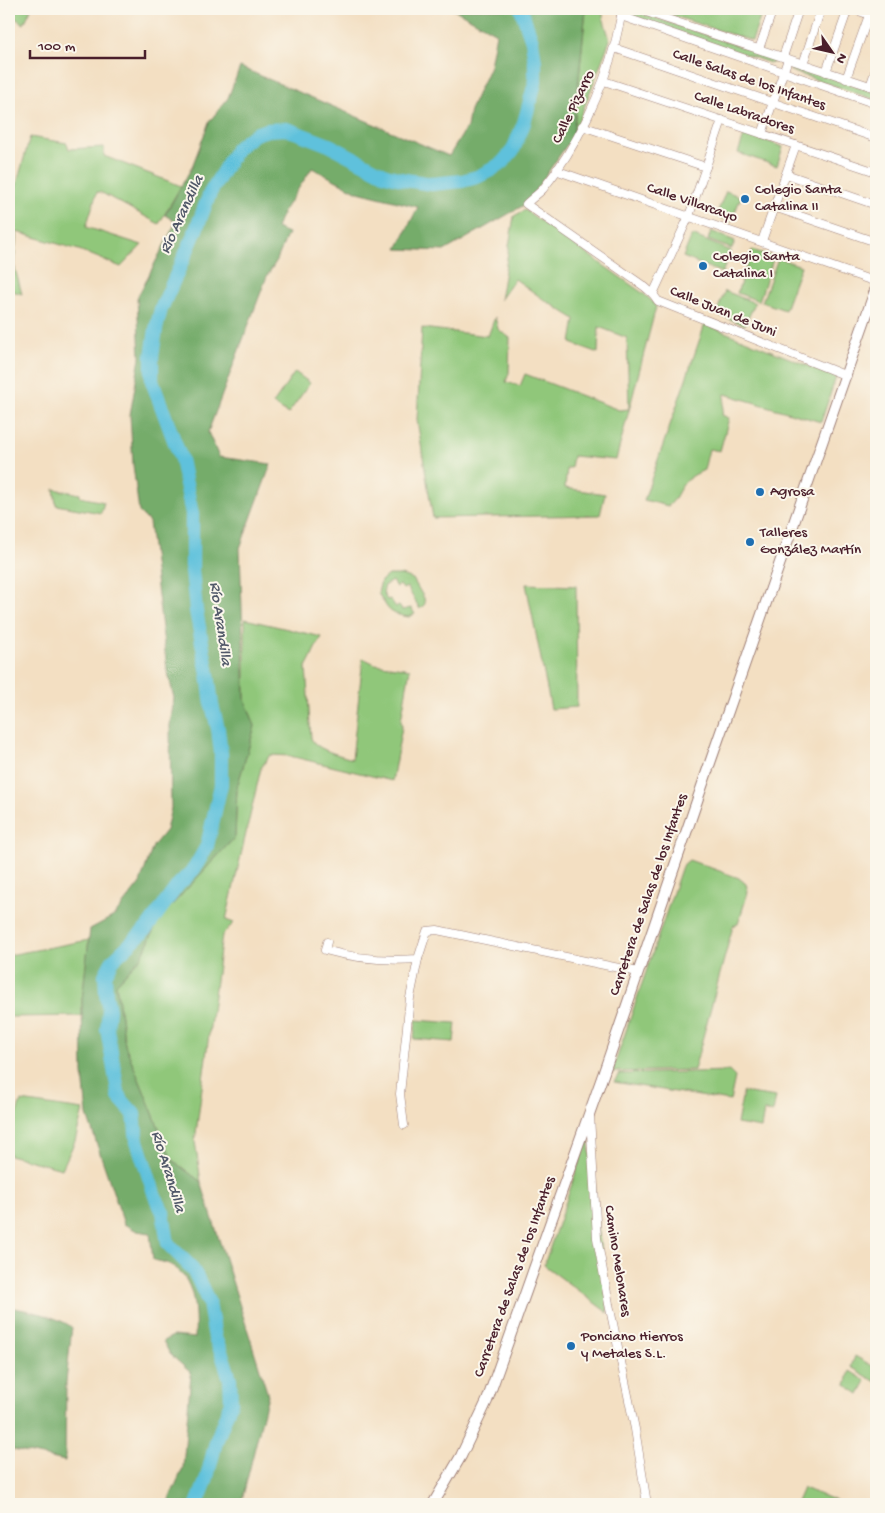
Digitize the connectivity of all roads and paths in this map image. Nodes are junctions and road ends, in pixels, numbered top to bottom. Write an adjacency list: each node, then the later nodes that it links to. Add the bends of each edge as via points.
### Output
1 (637, 9): 10 (street)
2 (773, 9): 10 (street)
3 (799, 9): 11 (street)
4 (822, 9): 12 (street)
5 (848, 9): 15 (street)
6 (853, 9): 8 (street)
7 (621, 12): 9 (street, Calle Pizarro); 14 (street)
8 (873, 16): 16 (street)
9 (614, 48): 17 (street, Calle Pizarro); 19 (street, Calle Salas de los Infantes)
10 (759, 49): 11 (street)
11 (785, 58): 12 (street); 14 (street)
12 (803, 64): 15 (street)
13 (876, 69): 18 (street)
14 (784, 72): 19 (street); 20 (street)
15 (826, 72): 16 (street)
16 (846, 78): 18 (street)
17 (604, 81): 21 (street, Calle Labradores); 22 (street, Calle Pizarro)
18 (873, 87)
19 (773, 103): 23 (street); 24 (street, Calle Salas de los Infantes)
20 (876, 104)
21 (722, 120): 23 (street, Calle Labradores); 26 (street)
22 (582, 126): 26 (street); 27 (street, Calle Pizarro)
23 (762, 134): 25 (street, Calle Labradores)
24 (876, 138)
25 (796, 145): 28 (street, Calle Labradores); 29 (street)
26 (706, 167): 33 (street)
27 (557, 169): 30 (street, Calle Pizarro, via 542,190); 33 (street, Calle Villarcayo)
28 (876, 172)
29 (786, 174): 31 (street); 32 (street)
30 (526, 204): 38 (street, Calle Juan de Juni)
31 (876, 205)
32 (774, 207): 34 (street); 35 (street)
33 (689, 216): 34 (street, Calle Villarcayo); 38 (street)
34 (762, 241): 36 (street, Calle Villarcayo)
35 (876, 242)
36 (876, 282)
37 (876, 288): 39 (main road, Carretera de Salas de los Infantes)
38 (653, 294): 39 (street, Calle Juan de Juni, via 664,303)
39 (846, 376): 42 (main road, Carretera de Salas de los Infantes)
40 (327, 942): 41 (street, via 325,950 343,955 390,961)
41 (418, 959): 42 (street, via 427,931 437,930); 44 (street, via 410,998 400,1094)
42 (638, 972): 43 (main road, Carretera de Salas de los Infantes)
43 (590, 1109): 45 (main road, Carretera de Salas de los Infantes, via 486,1401); 46 (street, Camino Melonares, via 598,1246)
44 (404, 1125)
45 (433, 1504)
46 (647, 1504)

